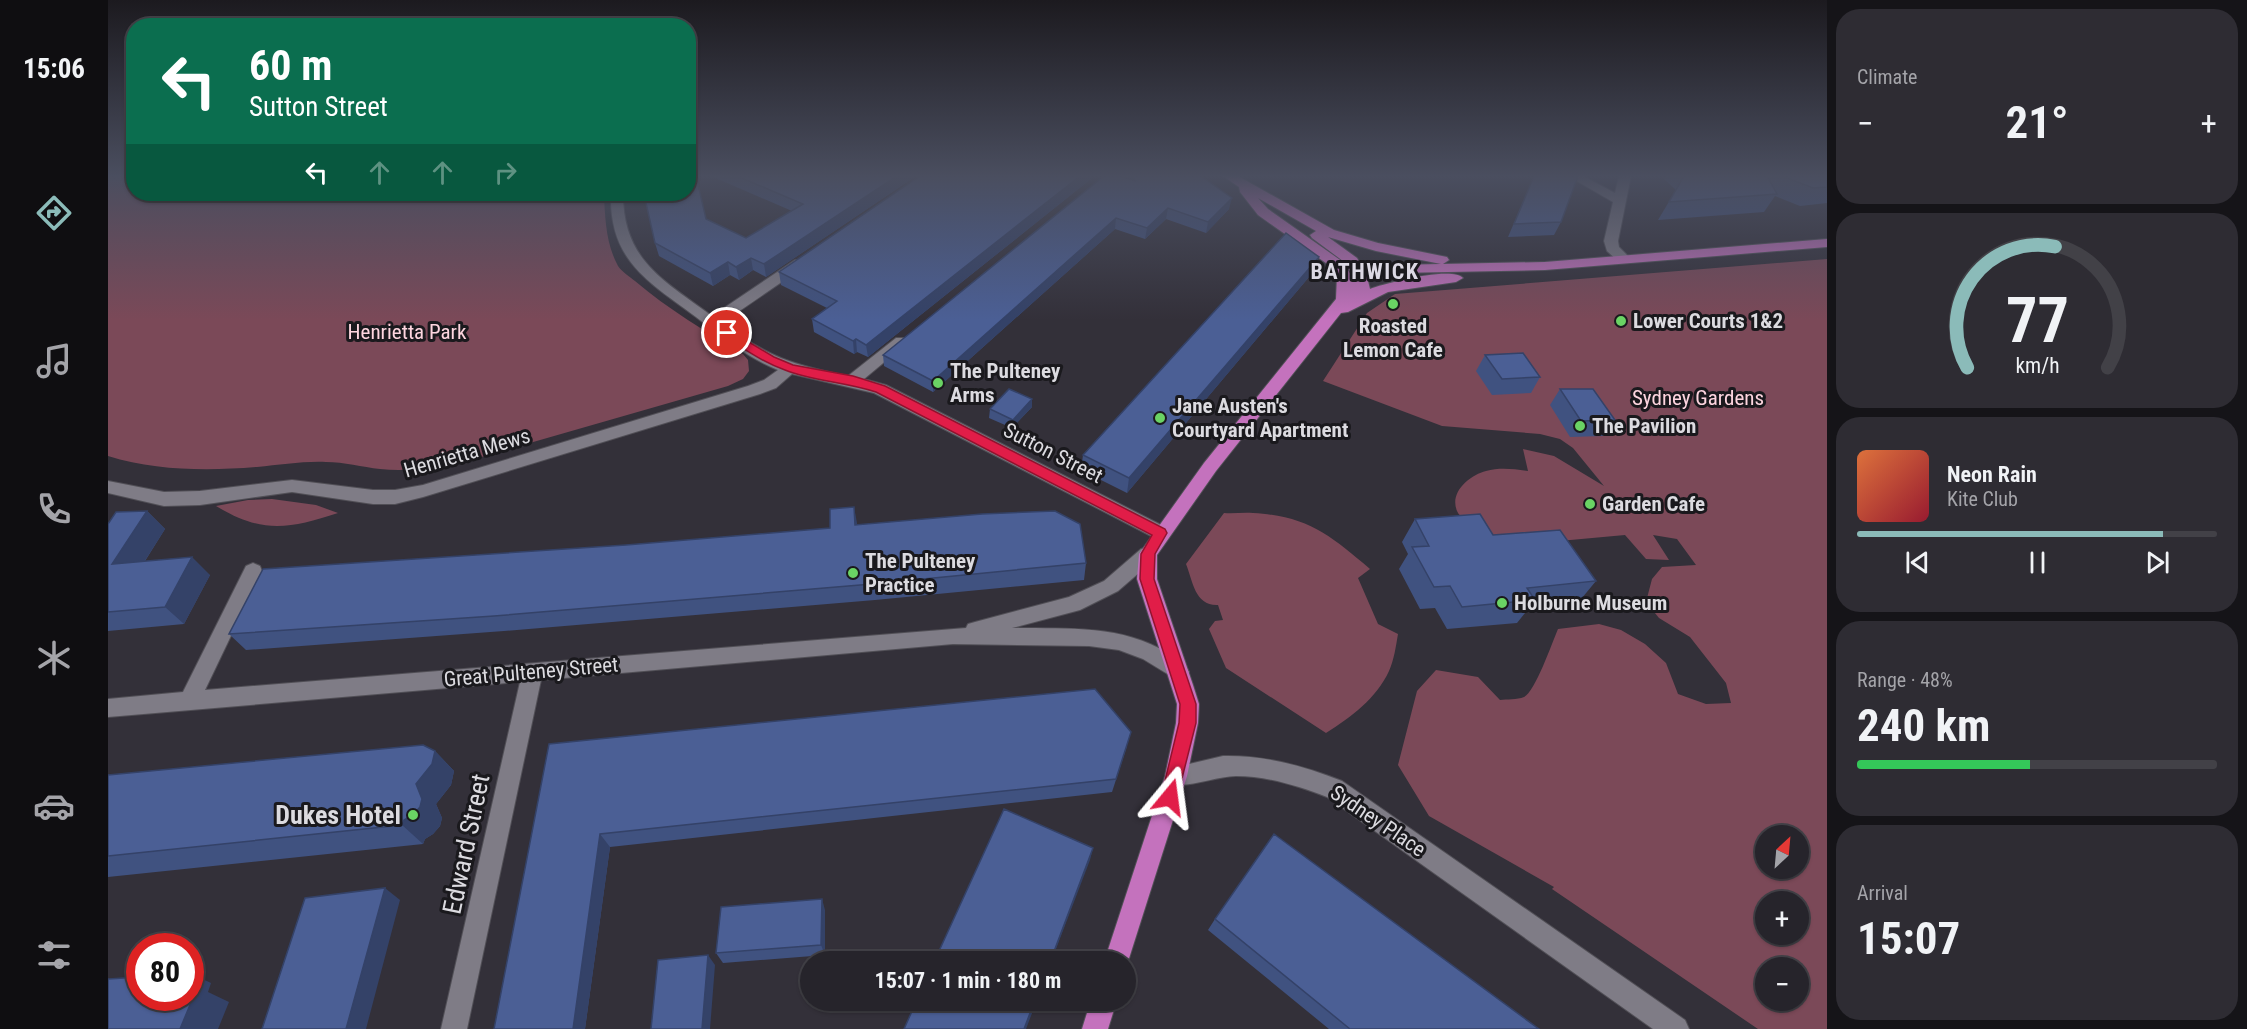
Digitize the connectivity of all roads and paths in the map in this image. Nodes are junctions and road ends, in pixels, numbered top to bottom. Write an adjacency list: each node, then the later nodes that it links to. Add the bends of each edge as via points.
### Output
1 (620, 224): 18 (street, Sutton Street, via 646,274)
2 (1281, 224): 7 (highway)
3 (1299, 224): 10 (highway)
4 (1313, 224): 11 (highway, via 1347,239 1398,252)
5 (1614, 224): 9 (street, via 1612,248)
6 (1827, 243): 9 (highway)
7 (1316, 248): 10 (highway); 16 (highway, via 1338,265 1344,275)
8 (810, 256): 18 (street)
9 (1625, 260): 12 (highway)
10 (1352, 261): 13 (highway); 14 (highway)
11 (1486, 266): 12 (highway); 13 (highway)
12 (1545, 266): 15 (highway)
13 (1396, 269): 14 (highway)
14 (1360, 279): 15 (highway); 16 (highway)
15 (1364, 294): 17 (highway)
16 (1343, 299): 17 (highway)
17 (1329, 318): 23 (highway)
18 (712, 323): 20 (street, Sutton Street, via 770,360)
19 (916, 329): 21 (street)
20 (790, 368): 21 (street, Sutton Street); 22 (street, Henrietta Mews, via 770,384 754,390 396,496 373,497 292,486 164,499)
21 (853, 380): 23 (street, Sutton Street, via 880,389)
22 (108, 487)
23 (1161, 533): 24 (highway)
24 (1148, 554): 26 (street, Great Pulteney Street, via 1111,586 1073,604); 28 (highway, via 1147,579)
25 (253, 571): 29 (street)
26 (953, 636): 27 (street, Great Pulteney Street); 28 (street, Great Pulteney Street, via 1120,642 1150,653)
27 (533, 671): 29 (street, Great Pulteney Street); 34 (street, Edward Street)
28 (1179, 672): 31 (highway, via 1188,704 1188,723)
29 (189, 701): 30 (street, Great Pulteney Street)
30 (108, 708)
31 (1176, 776): 32 (highway); 36 (street, Sydney Place, via 1222,766 1256,767 1296,775 1334,789)
32 (1120, 951)
33 (1101, 1011): 35 (highway)
34 (454, 1029)
35 (1095, 1029)
36 (1676, 1029)

